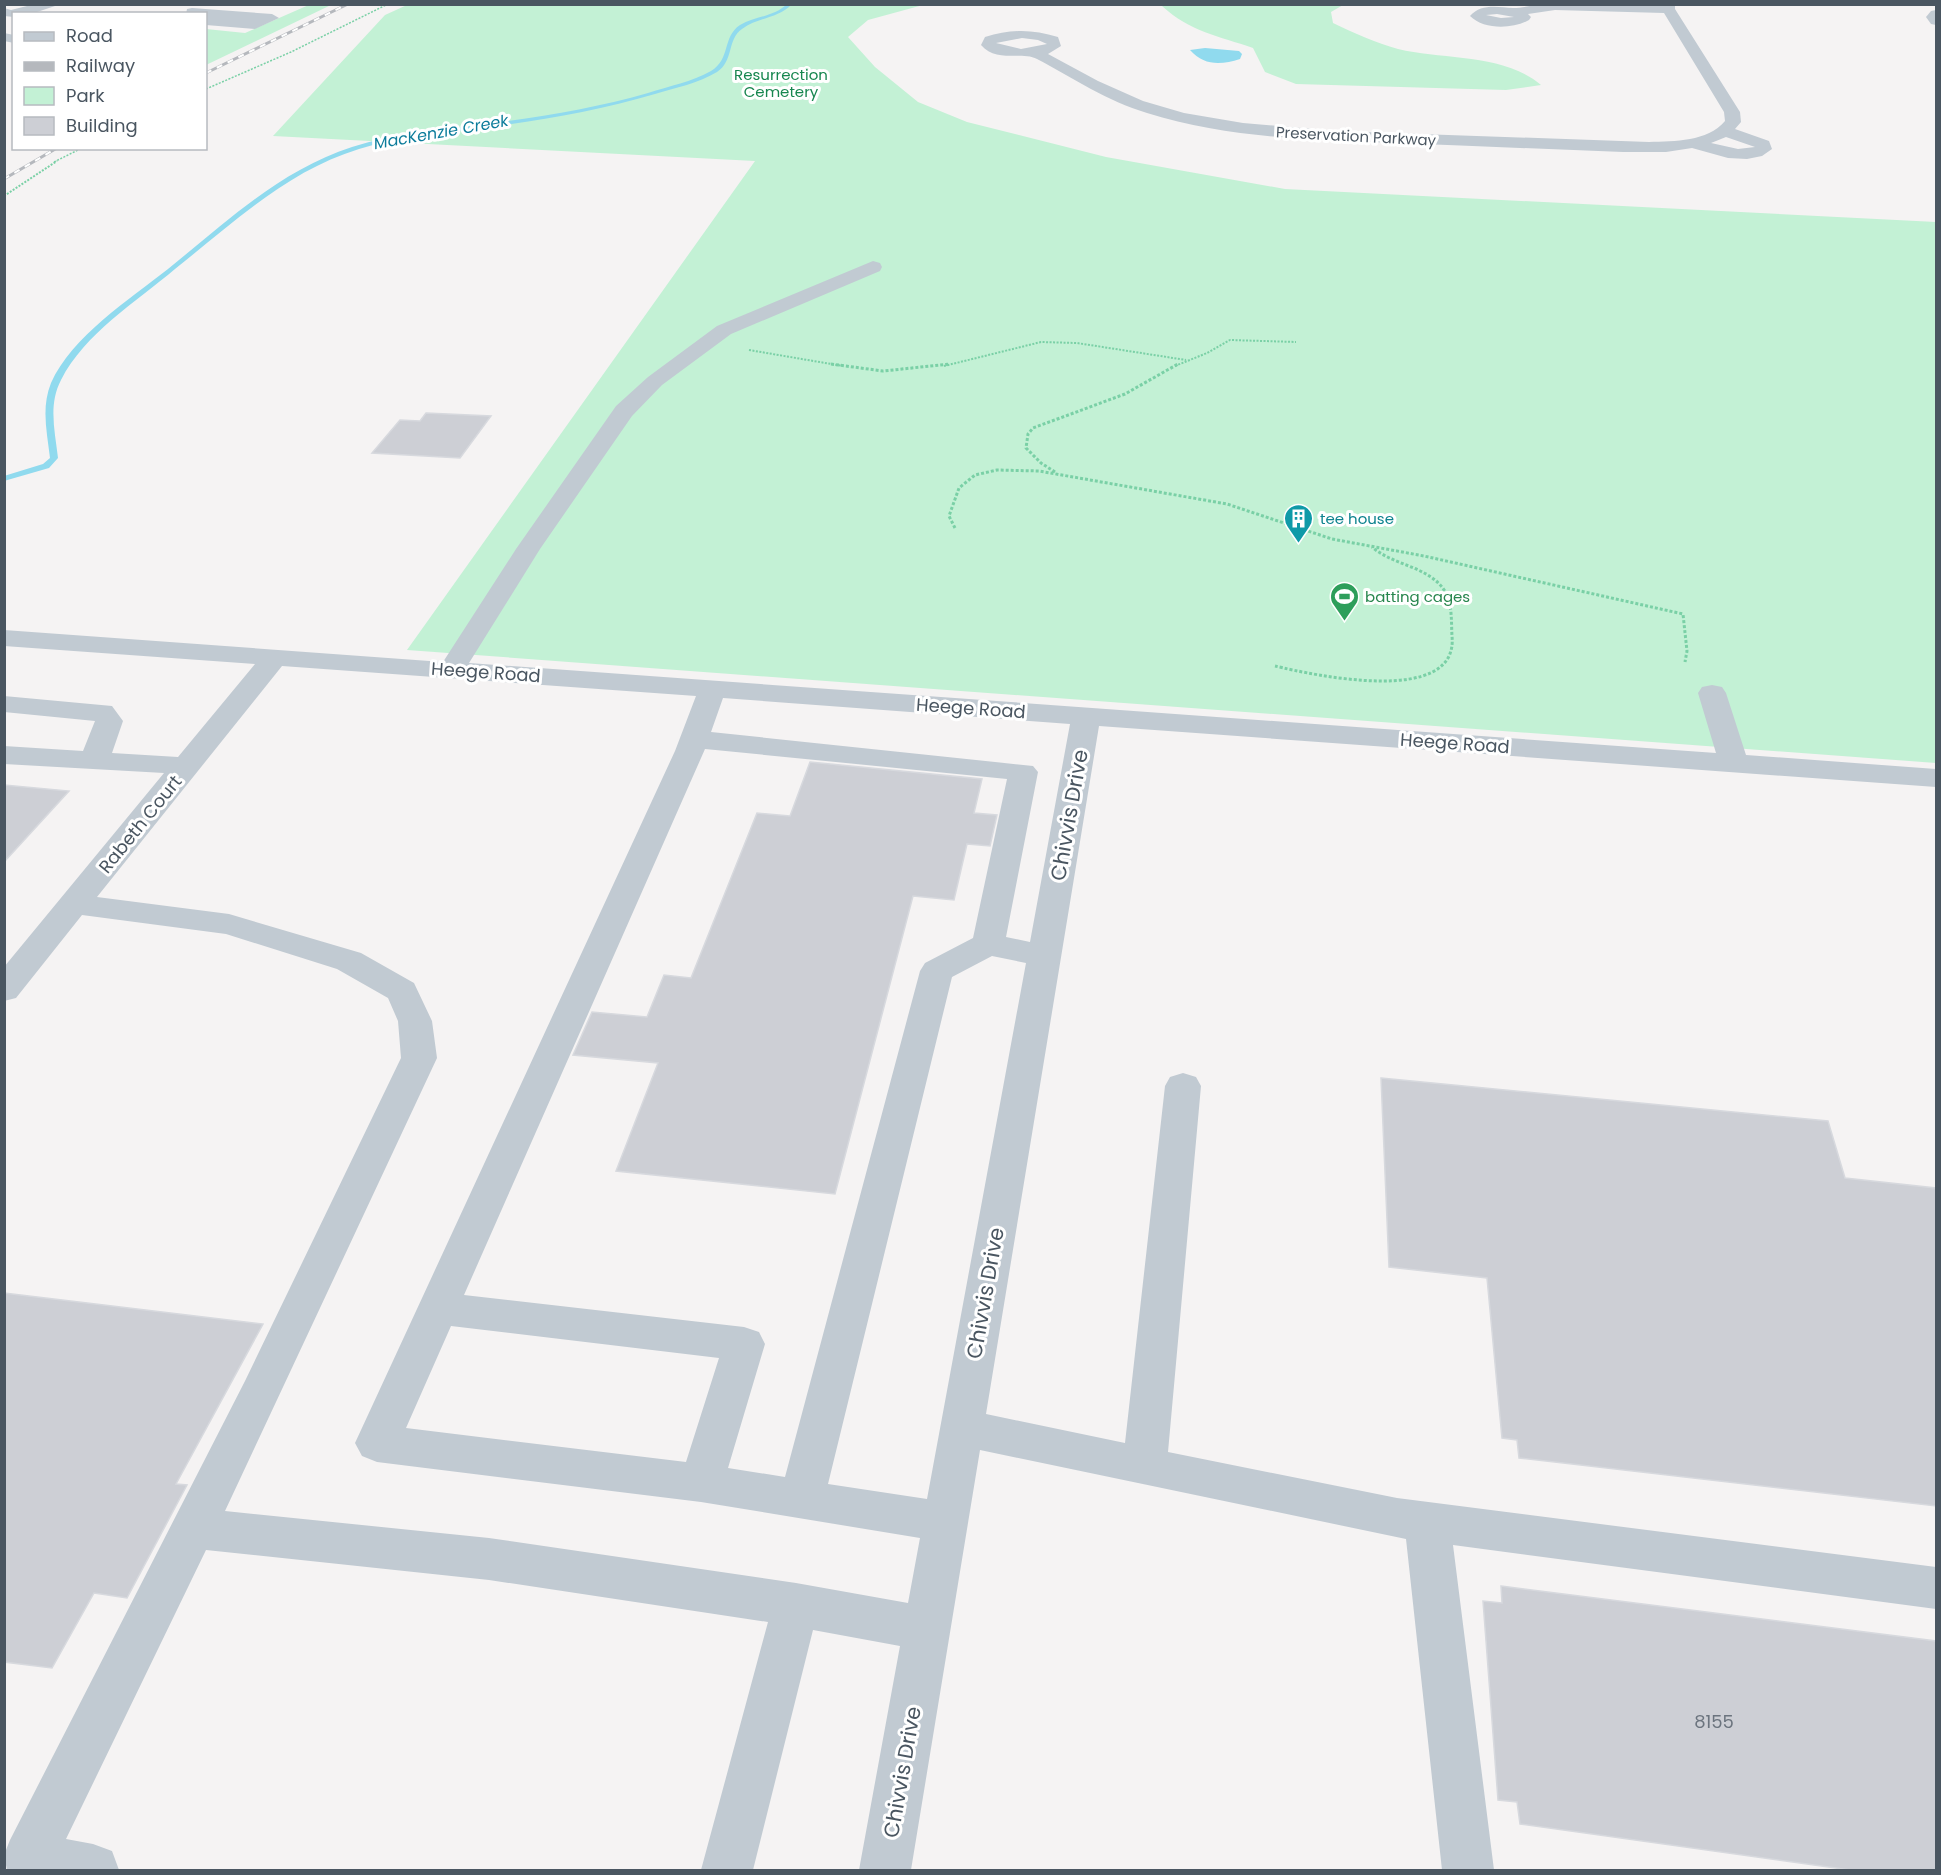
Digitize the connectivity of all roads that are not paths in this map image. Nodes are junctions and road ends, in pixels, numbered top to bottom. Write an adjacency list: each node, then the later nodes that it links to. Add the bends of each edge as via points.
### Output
1 (55, 4): 4 (street)
2 (209, 4): 5 (street)
3 (1668, 7): 6 (street, via 1554,6); 12 (street, via 1732,112 1733,122)
4 (20, 12)
5 (193, 12)
6 (1515, 12)
7 (207, 14): 9 (street, via 272,18 255,25)
8 (1936, 14): 10 (street)
9 (207, 21)
10 (1936, 21)
11 (1035, 52): 13 (street, Preservation Parkway, via 1127,101 1188,119 1247,129 1623,147)
12 (1725, 131): 13 (street, Preservation Parkway); 13 (street, Preservation Parkway, via 1756,140 1764,148 1731,153)
13 (1692, 143)
14 (873, 267): 17 (street, via 724,330 655,381 624,411)
15 (4, 638): 16 (street, Heege Road)
16 (275, 657): 17 (street, Heege Road); 26 (street, Rabeth Court)
17 (450, 670): 18 (street, Heege Road)
18 (713, 689): 21 (street, Heege Road); 22 (street)
19 (1712, 693): 25 (street)
20 (4, 704): 24 (street, via 102,712 109,721)
21 (1086, 716): 25 (street, Heege Road); 30 (street, Chivvis Drive)
22 (694, 739): 29 (street, via 1023,771); 33 (street)
23 (4, 755): 24 (street)
24 (94, 762): 26 (street)
25 (1734, 764): 27 (street, Heege Road)
26 (188, 766): 28 (street, Rabeth Court)
27 (1936, 778)
28 (75, 904): 31 (street, Rabeth Court); 40 (street, via 229,924 349,961 402,991 415,1021 419,1058 405,1091)
29 (988, 944): 30 (street); 37 (street, via 937,971)
30 (1044, 956): 34 (street, Chivvis Drive)
31 (4, 990)
32 (1183, 1086): 35 (street)
33 (439, 1308): 36 (street, via 744,1344); 36 (street, via 377,1443)
34 (962, 1428): 35 (street); 39 (street, Chivvis Drive)
35 (1144, 1464): 38 (street)
36 (701, 1483): 37 (street)
37 (802, 1499): 39 (street)
38 (1427, 1521): 41 (street); 48 (street)
39 (945, 1522): 43 (street, Chivvis Drive)
40 (193, 1528): 42 (street, via 489,1559); 44 (street)
41 (1936, 1588)
42 (796, 1605): 43 (street); 46 (street)
43 (927, 1629): 47 (street, Chivvis Drive)
44 (17, 1857): 45 (street)
45 (93, 1870)
46 (728, 1870)
47 (885, 1870)
48 (1468, 1870)

